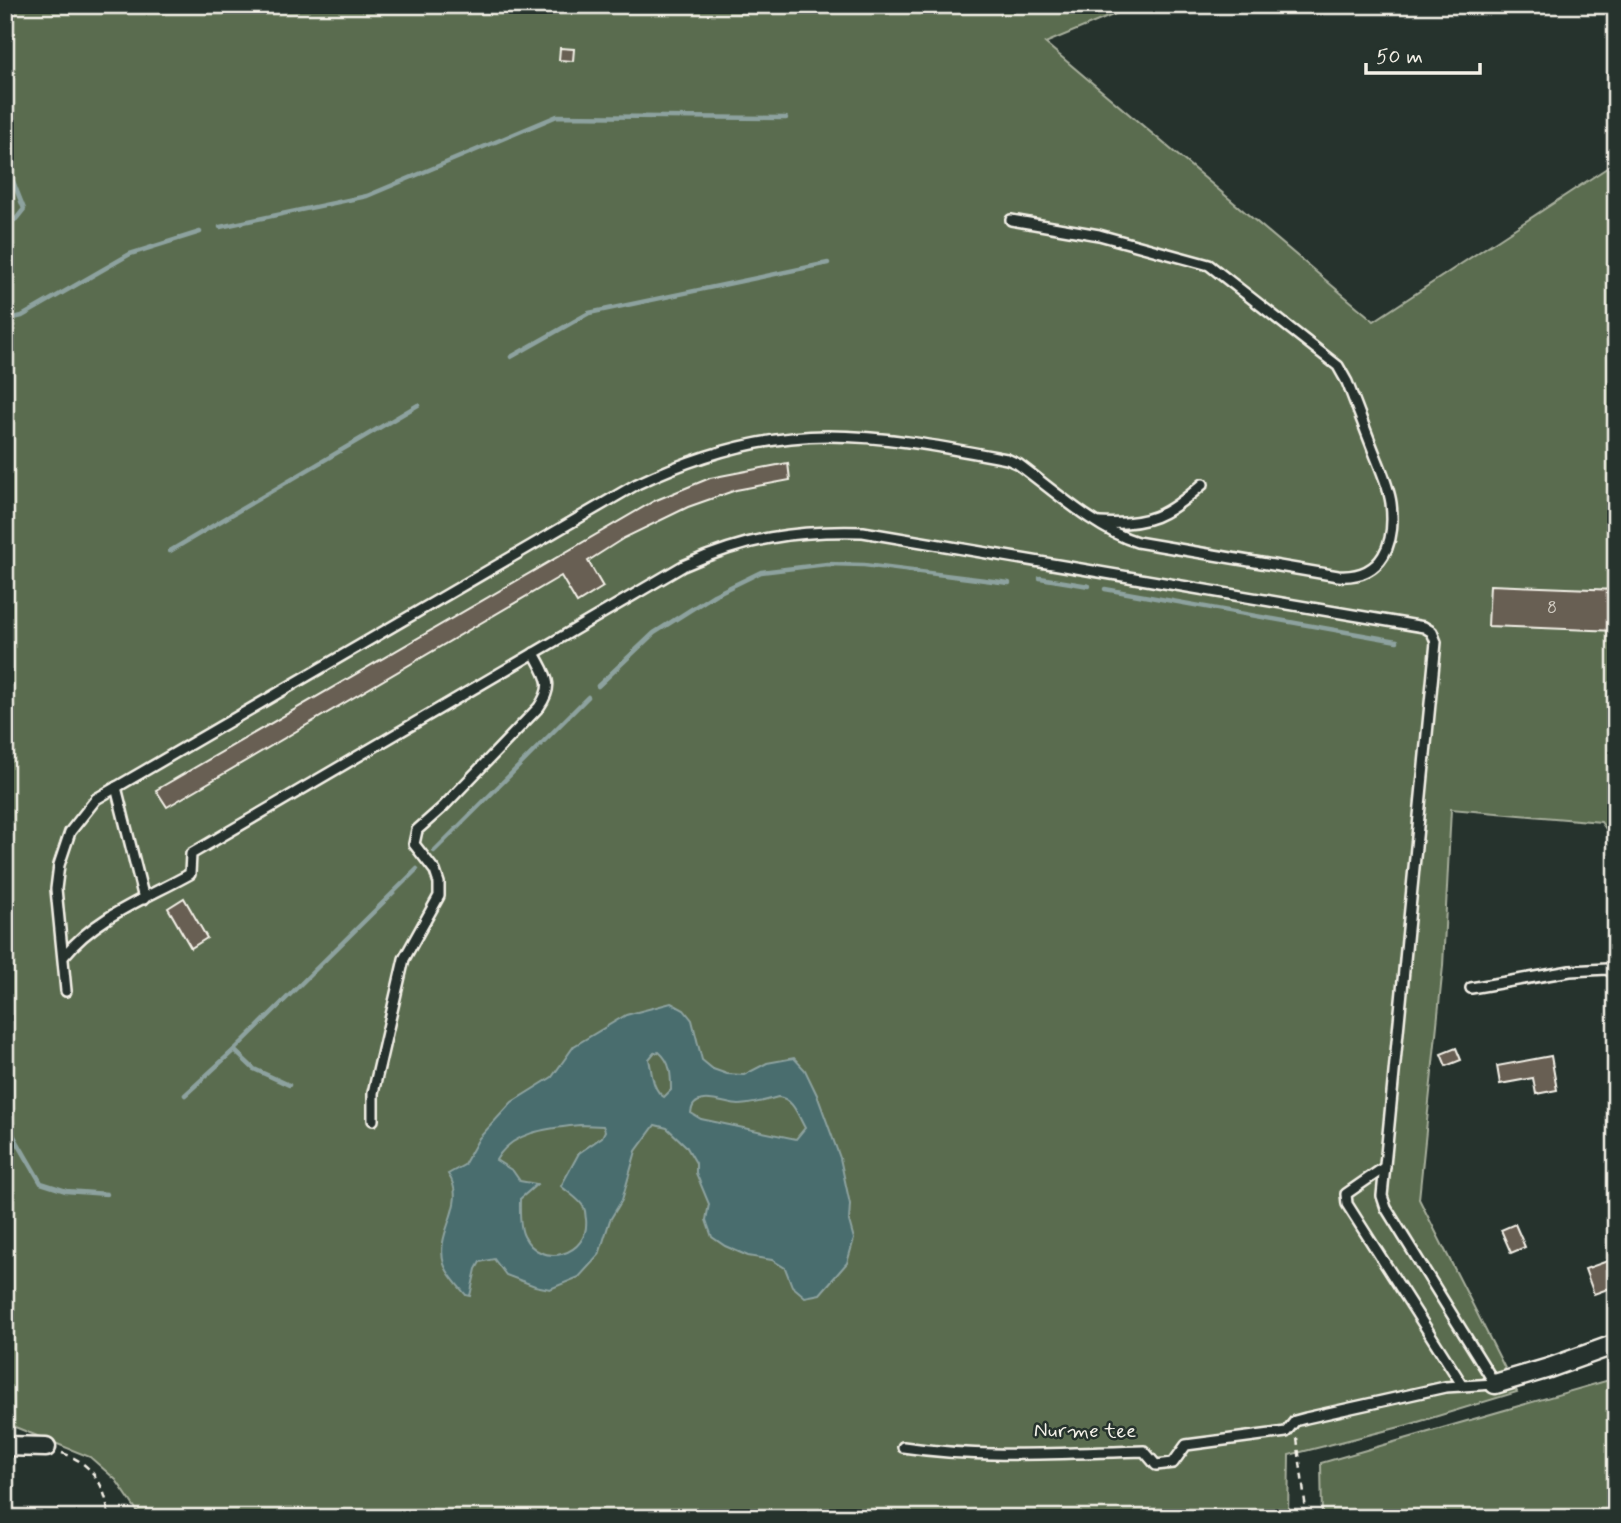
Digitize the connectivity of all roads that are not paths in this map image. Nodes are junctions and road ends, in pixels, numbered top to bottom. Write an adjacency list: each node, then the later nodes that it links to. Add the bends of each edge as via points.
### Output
1 (1011, 220): 3 (lane, via 1099,235 1191,258 1223,273 1338,366 1384,479 1392,523 1381,561 1352,577 1137,542)
2 (1203, 484): 3 (lane, via 1157,517 1126,525)
3 (1097, 523): 5 (lane, via 1007,459 867,437 762,442 668,469 638,484)
4 (534, 653): 6 (lane, via 191,854 190,874); 11 (lane, via 549,686 543,701 417,830 414,844 435,872 439,895 404,959 373,1093); 12 (lane, via 714,552 787,533 824,531 863,531 1424,627 1436,642)
5 (116, 787): 6 (lane); 7 (lane, via 83,814 62,850 56,889)
6 (144, 899): 7 (lane, via 86,933)
7 (64, 956): 10 (lane)
8 (1616, 975): 9 (lane, via 1607,969 1570,971)
9 (1471, 988)
10 (66, 991)
11 (373, 1121)
12 (1385, 1167): 14 (lane, via 1382,1196 1386,1208); 15 (lane, via 1346,1194 1347,1204)
13 (1616, 1344): 14 (street)
14 (1494, 1384): 15 (lane, Nurme tee)
15 (1463, 1386): 18 (lane, Nurme tee, via 1295,1421 1286,1433 1186,1445 1173,1463 1156,1465 1144,1451 942,1453)
16 (5, 1446): 17 (street)
17 (46, 1447)
18 (903, 1447)

